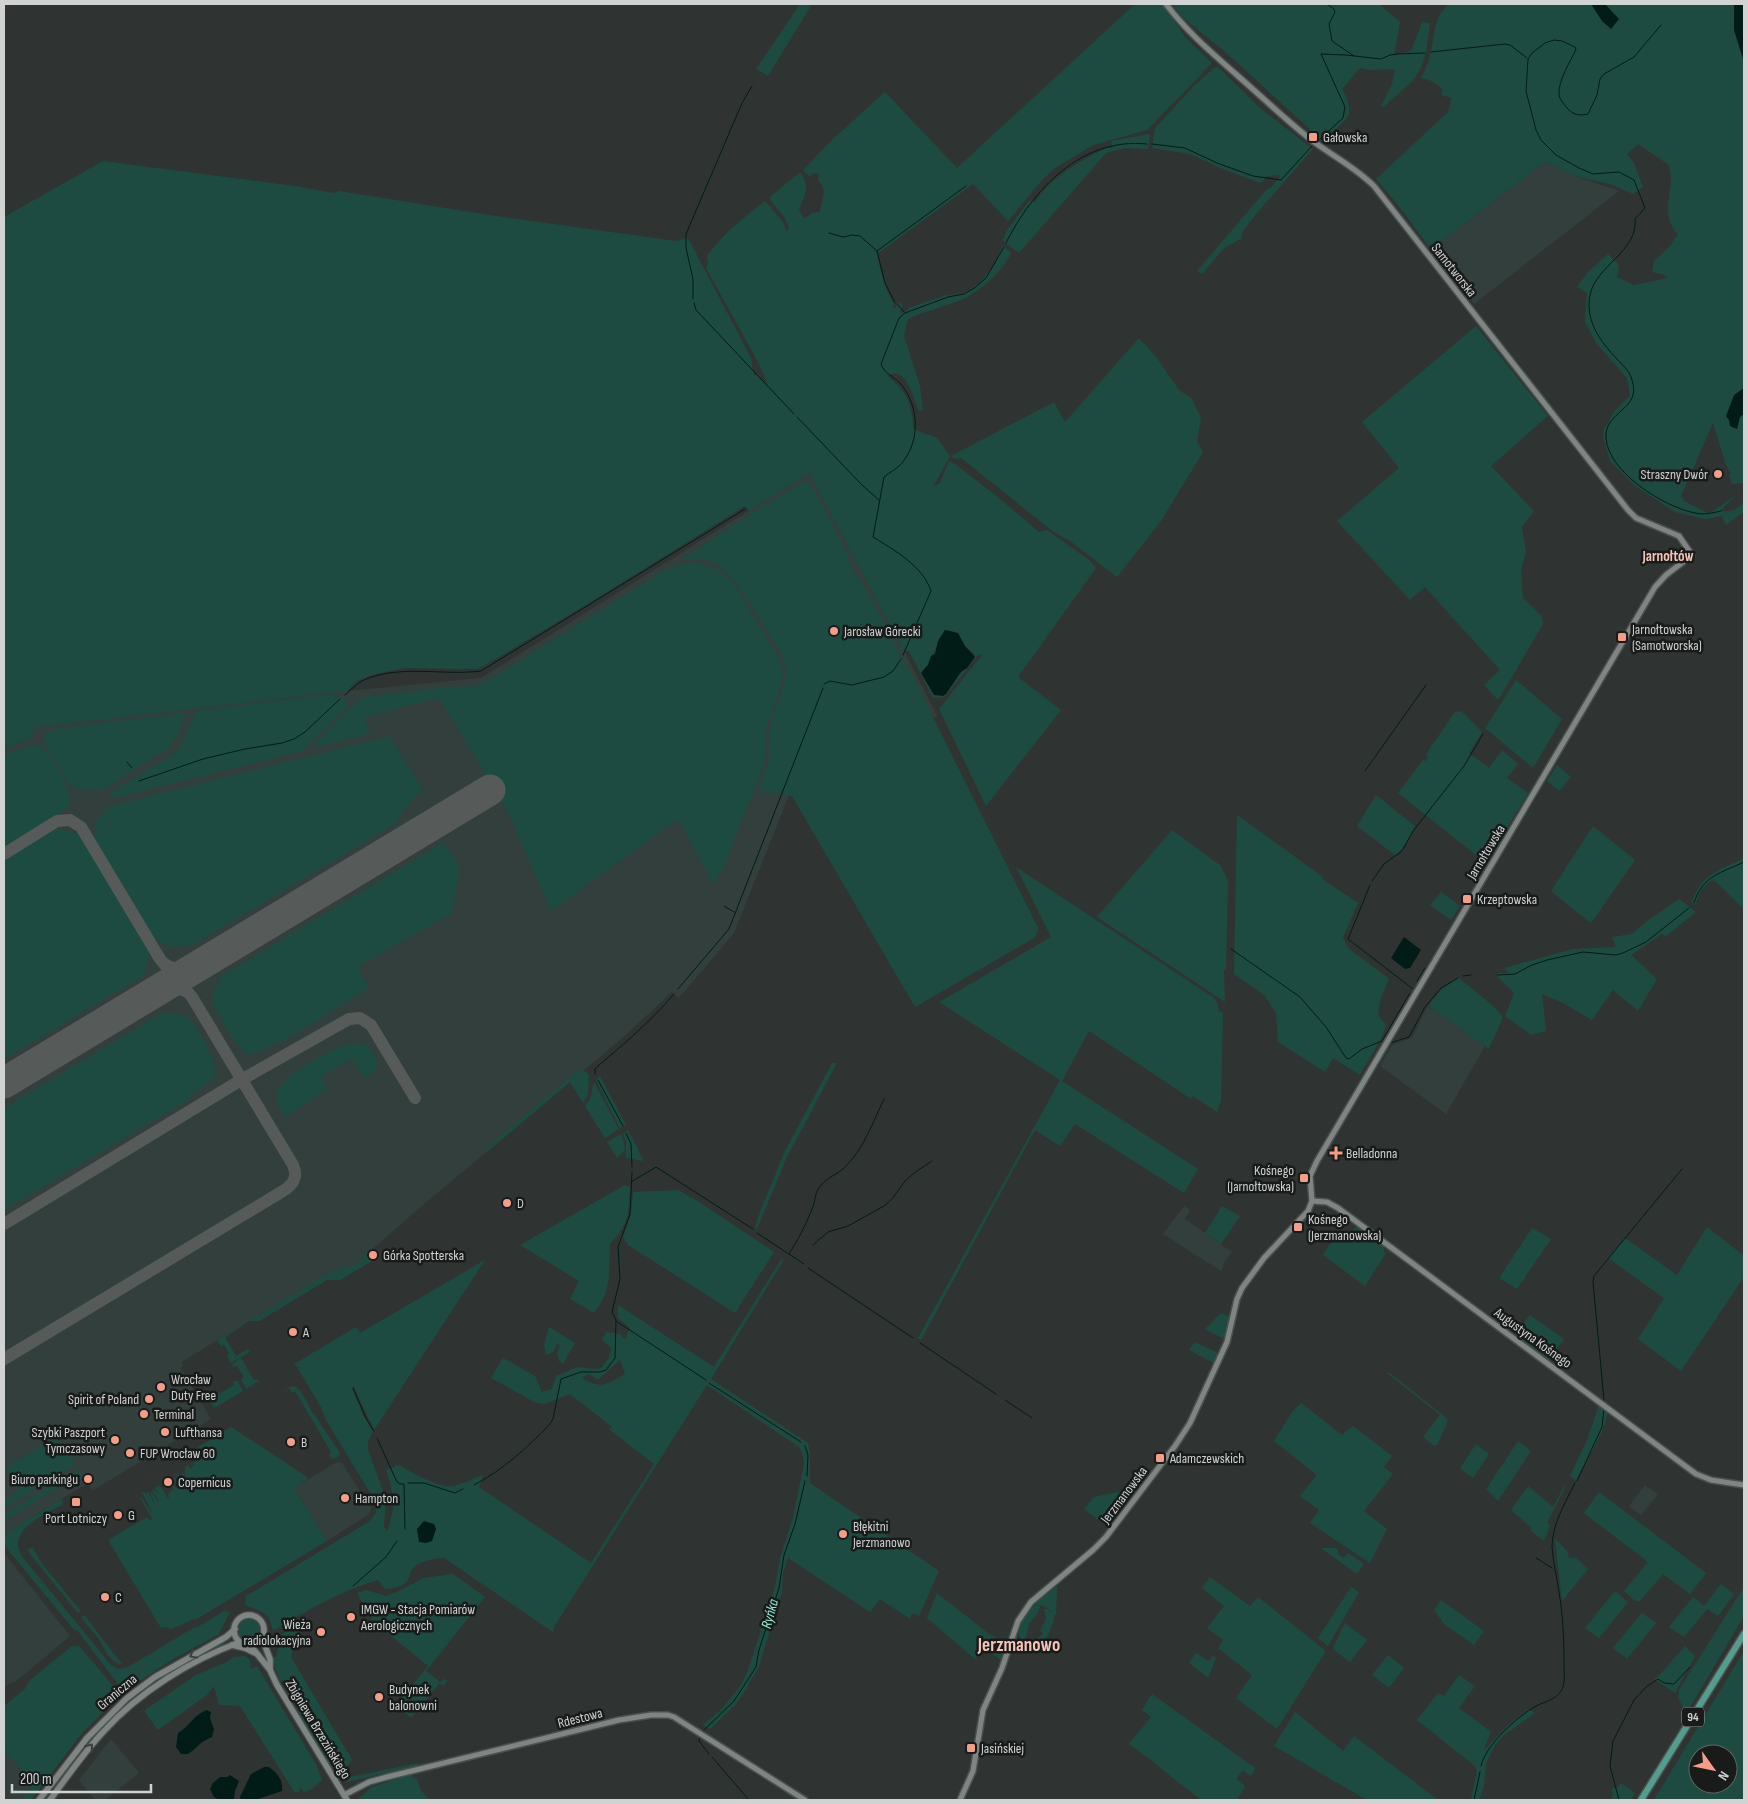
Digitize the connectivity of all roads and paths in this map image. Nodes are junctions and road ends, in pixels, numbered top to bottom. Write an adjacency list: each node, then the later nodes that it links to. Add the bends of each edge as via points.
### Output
1 (1166, 4): 2 (street, Samotworska, via 1198,42 1296,128 1374,186 1628,510 1636,518 1679,536)
2 (1692, 555): 3 (street, Jarnołtowska, via 1655,587 1396,1025 1313,1168 1310,1180)
3 (1312, 1201): 4 (street, Augustyna Kośnego, via 1338,1208 1696,1474); 17 (street, Jerzmanowska, via 1308,1212 1264,1258 1242,1288 1228,1342 1191,1421 1175,1446 1100,1544 1038,1596 1022,1614 983,1710 973,1770)
4 (1744, 1485)
5 (235, 1629): 7 (main road, via 238,1621 252,1616 263,1625); 8 (main road); 14 (main road, Graniczna, one-way to 14, via 126,1698 87,1738)
6 (1744, 1634): 18 (main road, 94)
7 (262, 1638): 10 (main road); 12 (main road, Zbigniewa Brzezińskiego, via 270,1659)
8 (240, 1642): 9 (main road, Graniczna); 10 (main road)
9 (230, 1645): 11 (main road, via 249,1649); 15 (main road, Graniczna, one-way to 9, via 96,1740 129,1707 162,1682)
10 (250, 1645): 11 (main road, Zbigniewa Brzezińskiego)
11 (260, 1656): 12 (main road, Zbigniewa Brzezińskiego)
12 (270, 1670): 13 (main road, Zbigniewa Brzezińskiego)
13 (345, 1798): 16 (street, Rdestowa, via 369,1782 387,1777 619,1720 661,1715 675,1718)
14 (39, 1800)
15 (50, 1800)
16 (805, 1800)
17 (960, 1800)
18 (1641, 1800)

